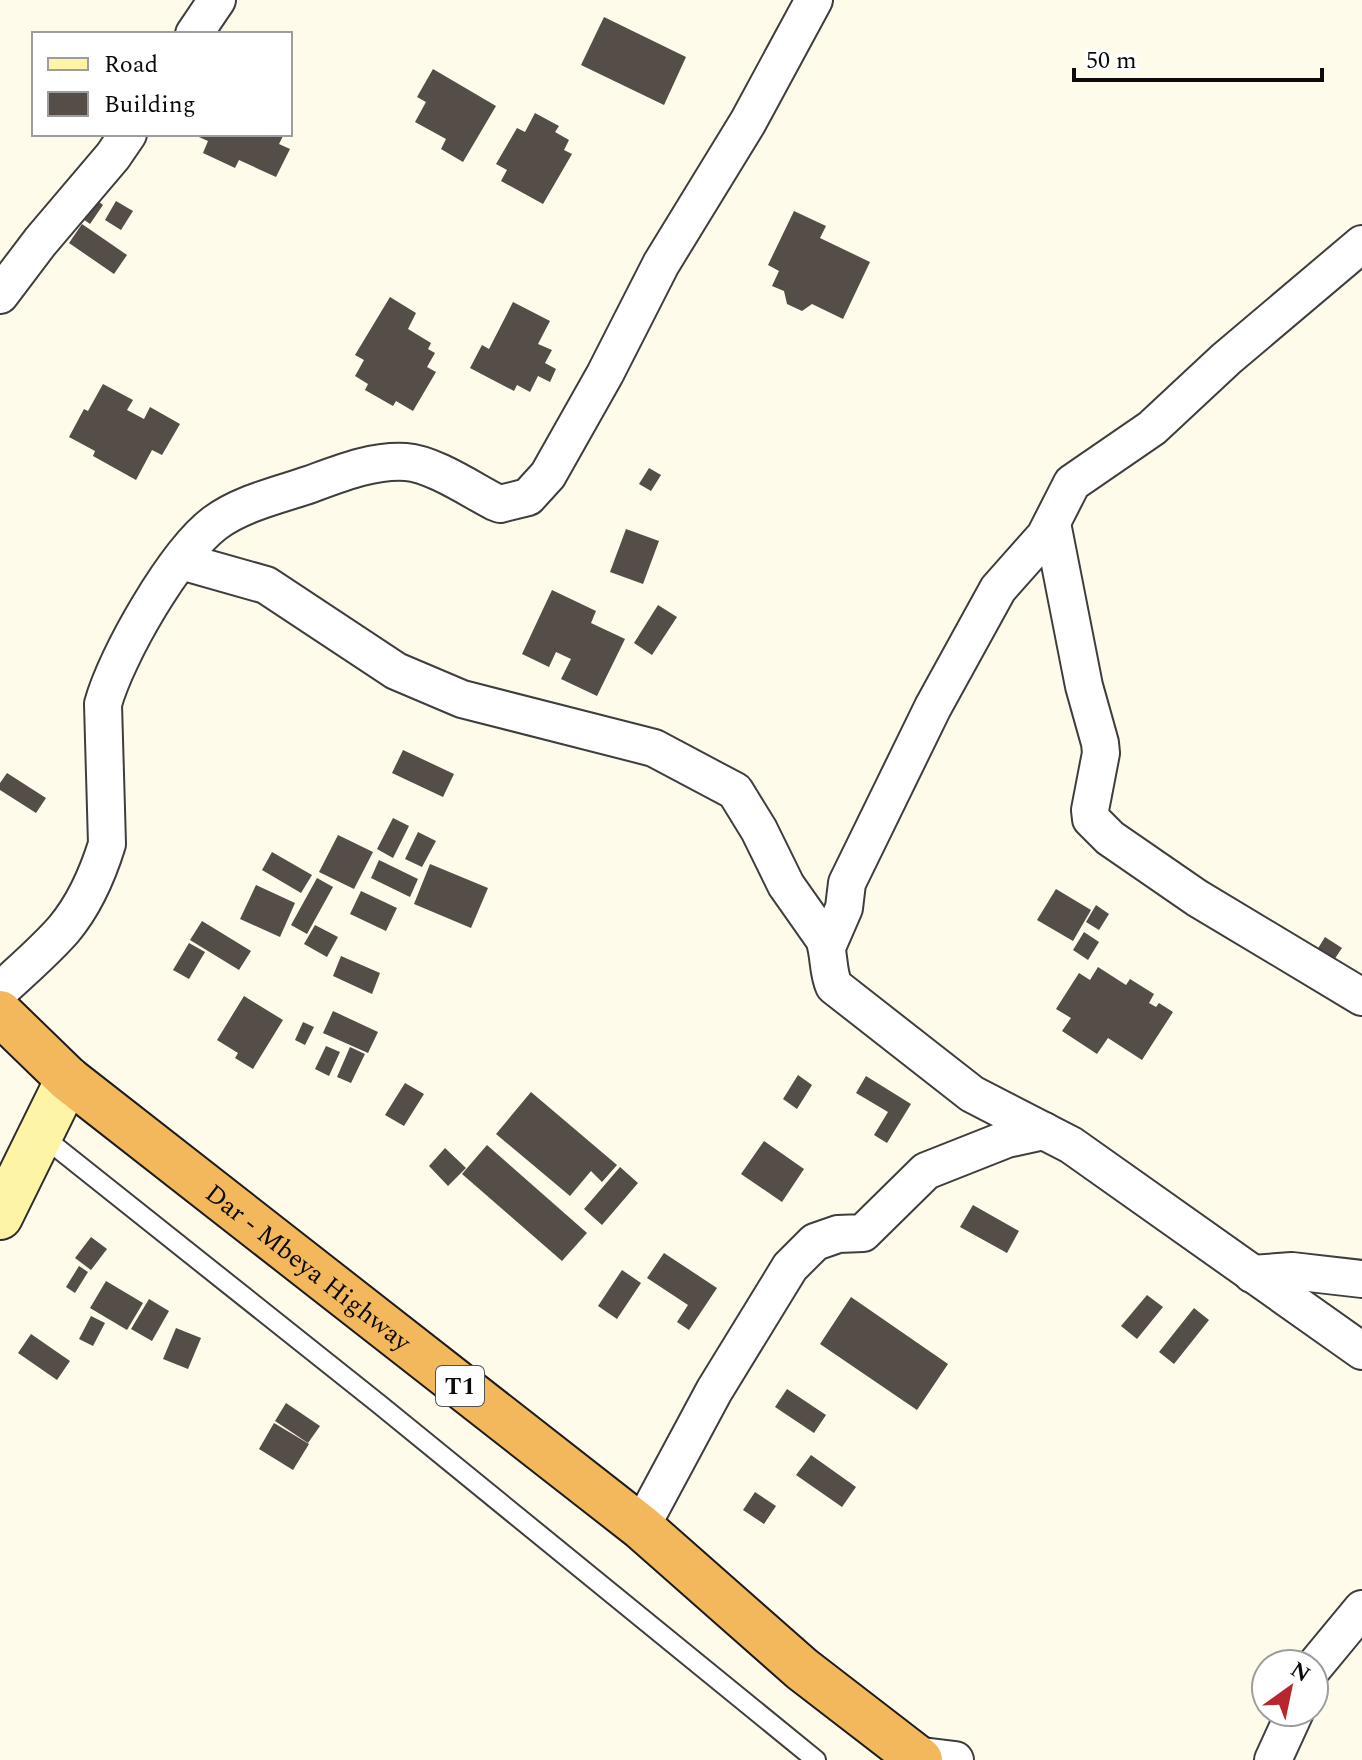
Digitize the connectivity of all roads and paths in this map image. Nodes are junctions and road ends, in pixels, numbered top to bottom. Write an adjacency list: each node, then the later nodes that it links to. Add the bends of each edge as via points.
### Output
1 (217, 0): 3 (street)
2 (814, 0): 8 (street, via 748,122 661,264 548,475 528,497 500,504 407,462 363,466 234,511 194,542)
3 (195, 32)
4 (127, 136): 6 (street)
5 (1362, 244): 7 (street, via 1152,428 1072,483)
6 (0, 295)
7 (1052, 523): 9 (street, via 998,589 933,707 847,883 844,908); 11 (street, via 1100,743 1091,819 1197,898)
8 (181, 561): 9 (street, via 266,585 396,671 462,699 654,748 735,791); 10 (street, via 119,661 103,704 107,844 101,864 64,929)
9 (827, 947): 14 (street, via 827,971 834,986 972,1094)
10 (0, 991)
11 (1362, 997)
12 (0, 1013): 13 (highway, Dar - Mbeya Highway / T1)
13 (68, 1079): 15 (main road); 20 (highway, Dar - Mbeya Highway / T1)
14 (1044, 1131): 17 (street); 20 (street, via 1007,1139 926,1171 863,1233 815,1242 790,1267 714,1391)
15 (41, 1135): 16 (main road); 25 (lane)
16 (0, 1217)
17 (1252, 1274): 18 (street, via 1292,1271); 19 (street)
18 (1362, 1279)
19 (1362, 1351)
20 (641, 1527): 24 (highway, Dar - Mbeya Highway / T1, via 802,1669)
21 (1362, 1609): 22 (street)
22 (1330, 1648)
23 (1288, 1728): 26 (street)
24 (930, 1758)
25 (816, 1760)
26 (1273, 1760)

